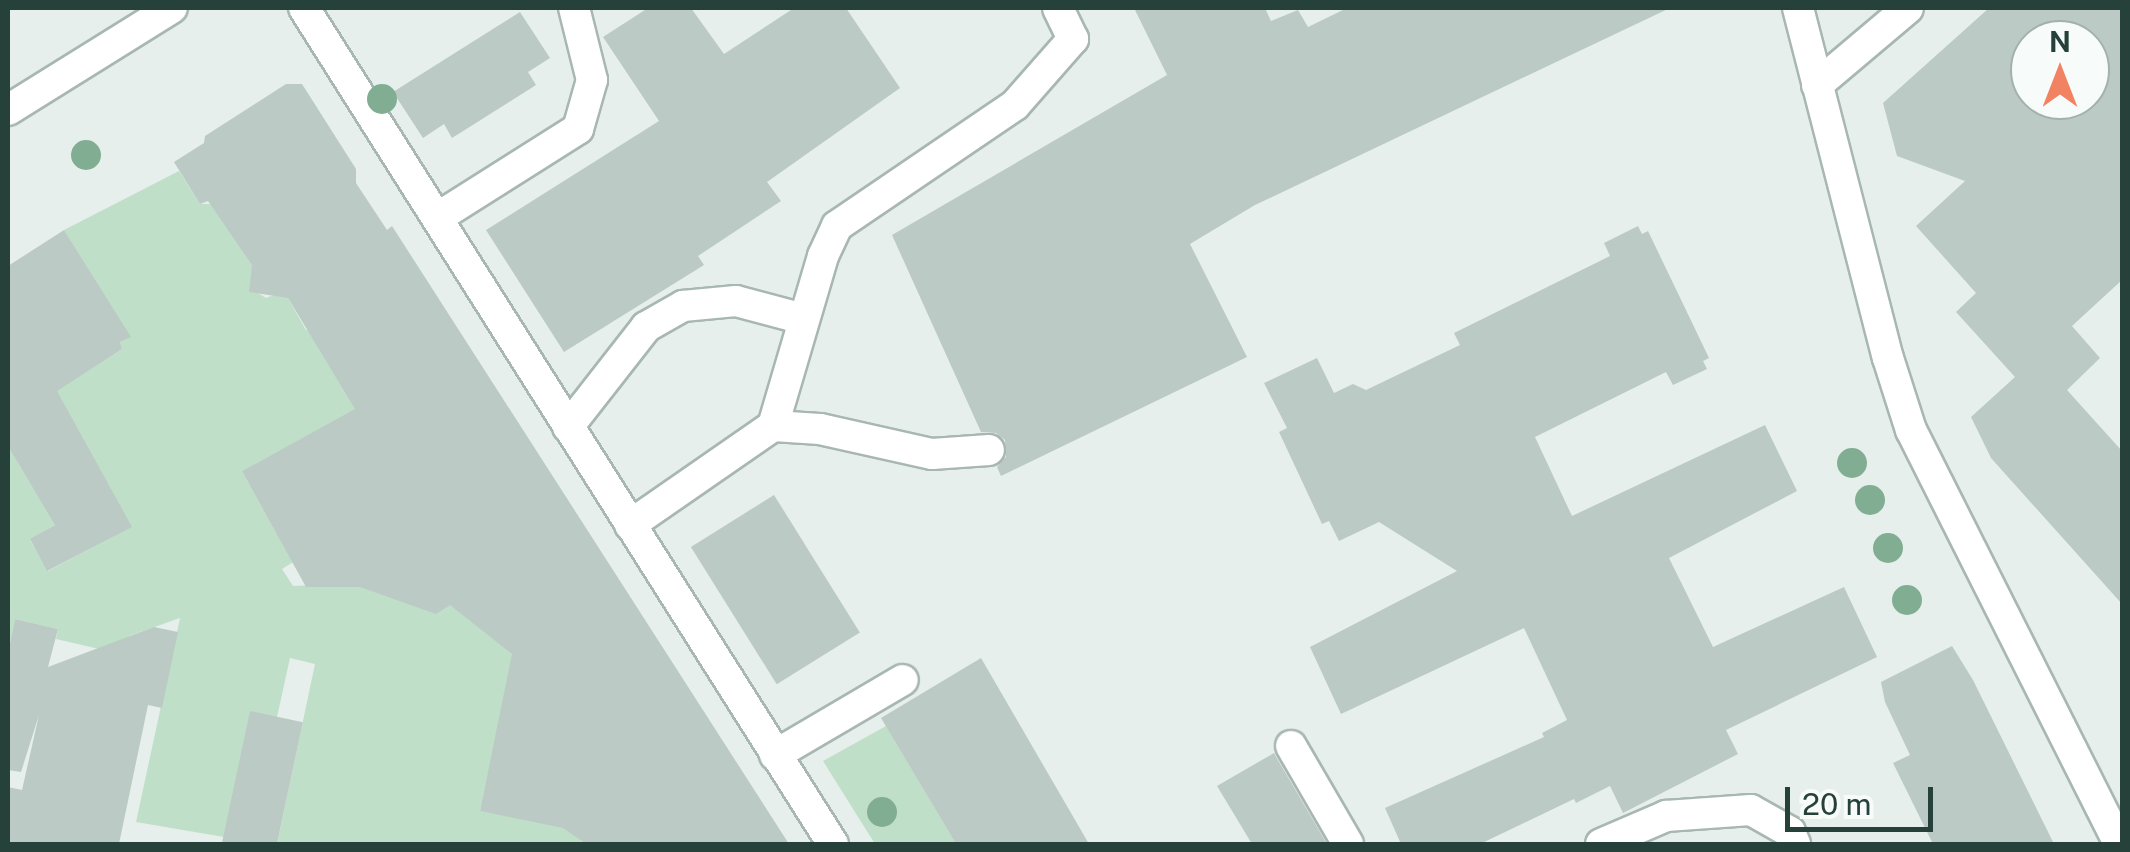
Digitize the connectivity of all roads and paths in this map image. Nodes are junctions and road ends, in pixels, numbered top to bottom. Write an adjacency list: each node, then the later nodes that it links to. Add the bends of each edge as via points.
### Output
1 (172, 8): 8 (street)
2 (304, 8): 9 (street)
3 (574, 8): 9 (street, via 592,80 578,129)
4 (1058, 8): 10 (street, via 1073,39 1015,105 837,226)
5 (1798, 8): 7 (street)
6 (1908, 8): 7 (street)
7 (1817, 84): 22 (street, via 1911,430)
8 (8, 110)
9 (437, 218): 12 (street)
10 (804, 319): 11 (street); 12 (street, via 736,301 683,306 646,328)
11 (773, 426): 13 (street, via 820,428 932,454); 14 (street)
12 (568, 427): 14 (street)
13 (989, 450)
14 (630, 525): 17 (street)
15 (903, 680): 17 (street)
16 (1291, 746): 19 (street)
17 (775, 755): 18 (street)
18 (833, 844)
19 (1348, 844)
20 (1601, 844): 21 (street, via 1666,816 1751,810 1790,832)
21 (1796, 844)
22 (2118, 844)

